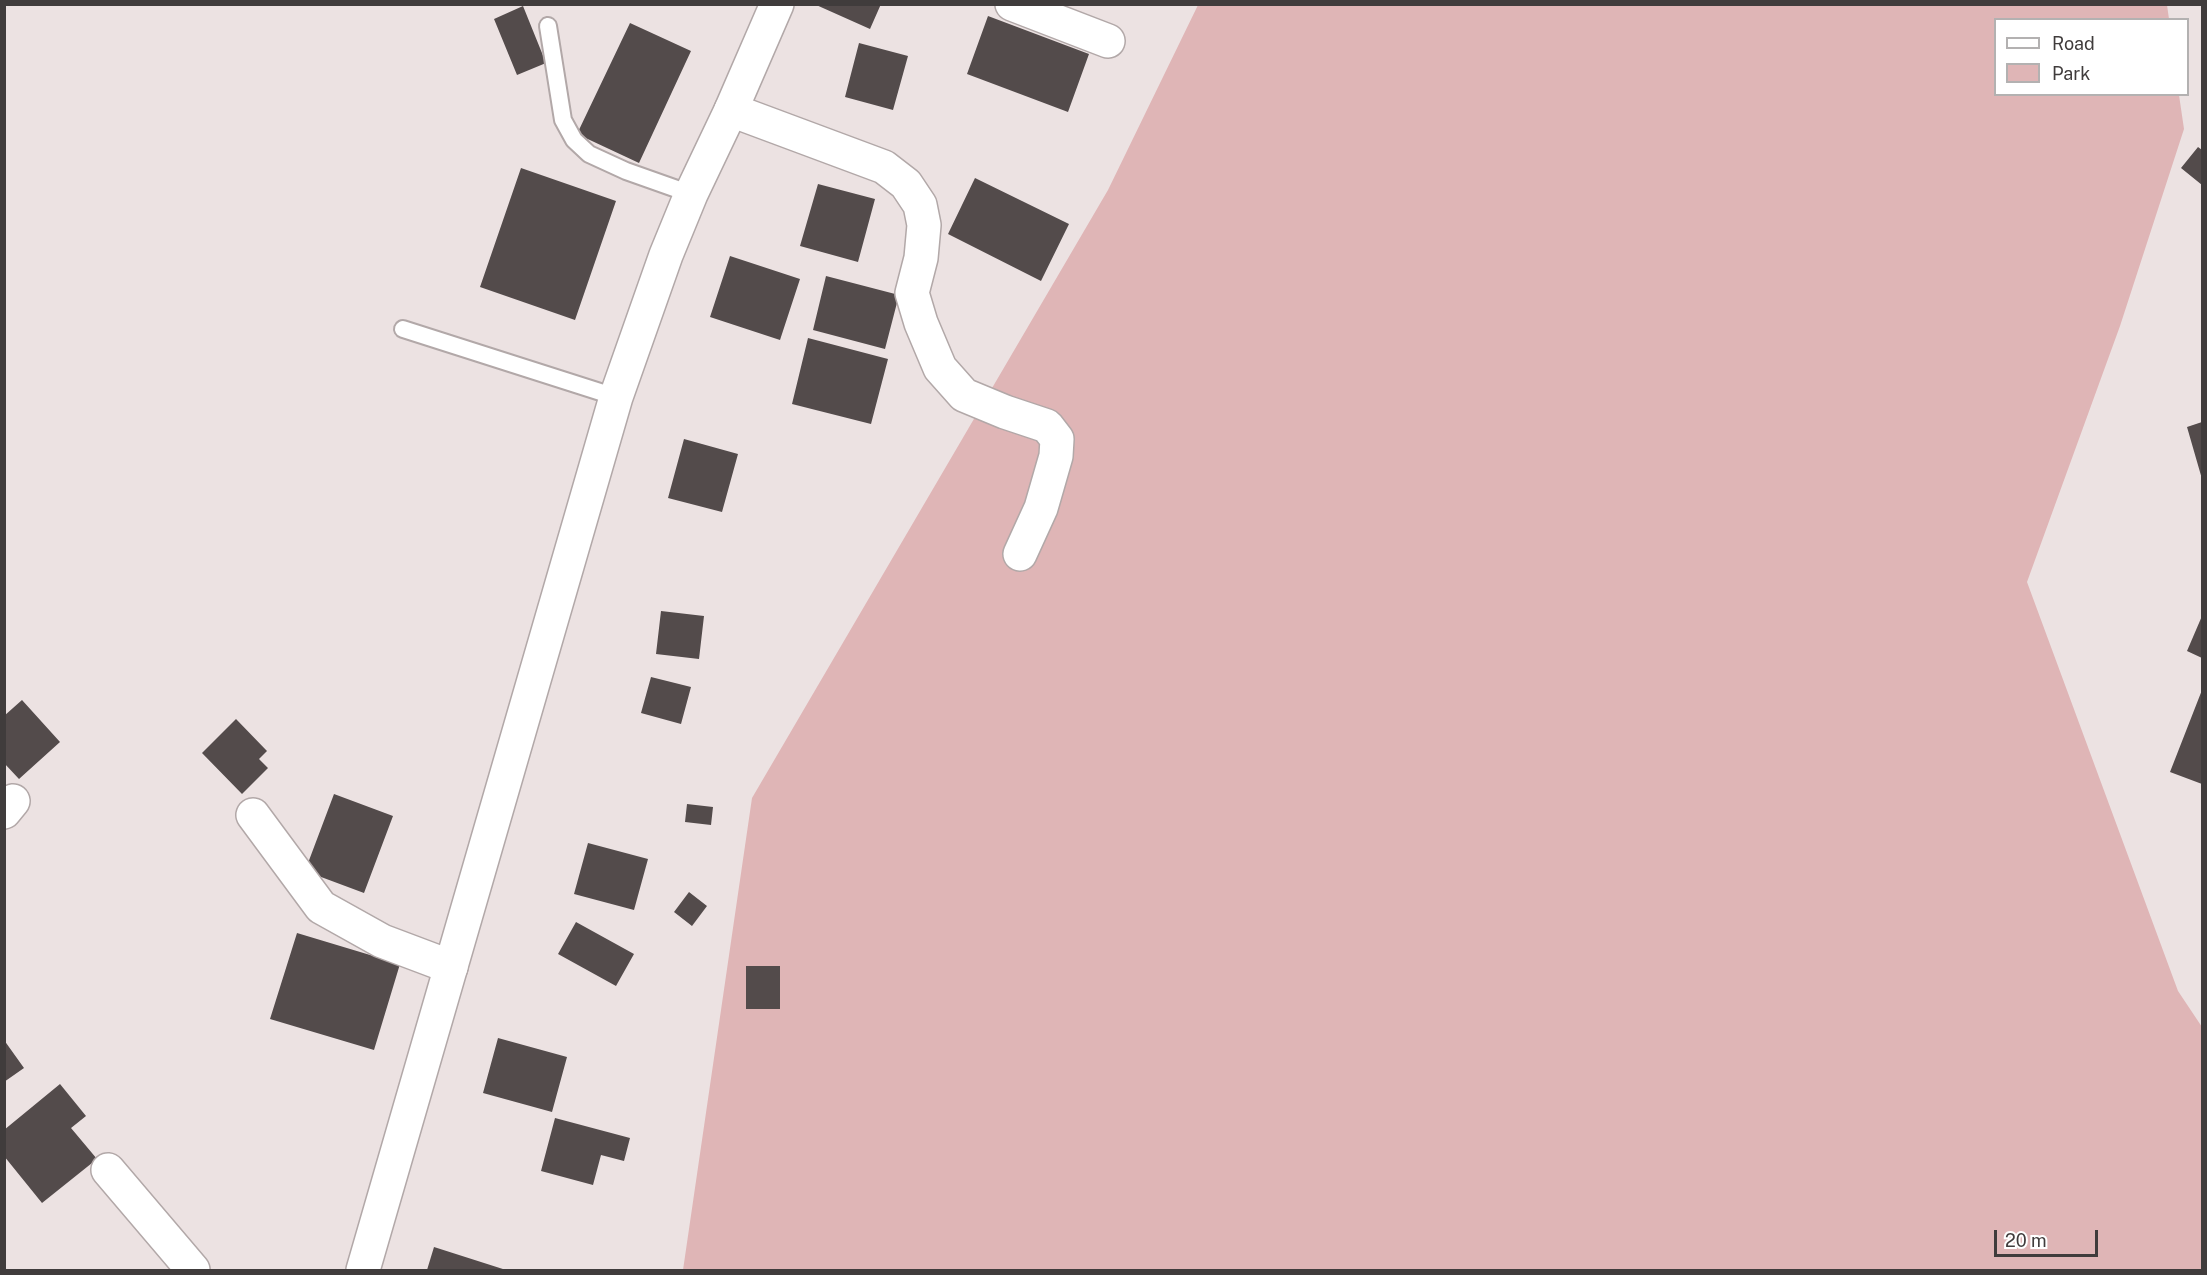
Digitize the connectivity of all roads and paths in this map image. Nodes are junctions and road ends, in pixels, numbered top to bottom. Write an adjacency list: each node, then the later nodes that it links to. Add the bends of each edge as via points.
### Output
1 (777, 4): 5 (main road)
2 (1012, 4): 4 (main road)
3 (548, 26): 6 (lane, via 563,120 574,140 589,154 617,167)
4 (1108, 41)
5 (731, 110): 6 (main road); 9 (main road, via 884,167 906,184 920,206 924,225 912,293 940,368 964,395 1047,426 1057,439 1041,508)
6 (691, 194): 8 (main road)
7 (403, 329): 8 (lane)
8 (616, 397): 11 (main road)
9 (1020, 554)
10 (253, 815): 11 (main road, via 321,907 382,941)
11 (451, 967): 14 (main road)
12 (108, 1170): 13 (main road)
13 (193, 1270)
14 (363, 1270)

